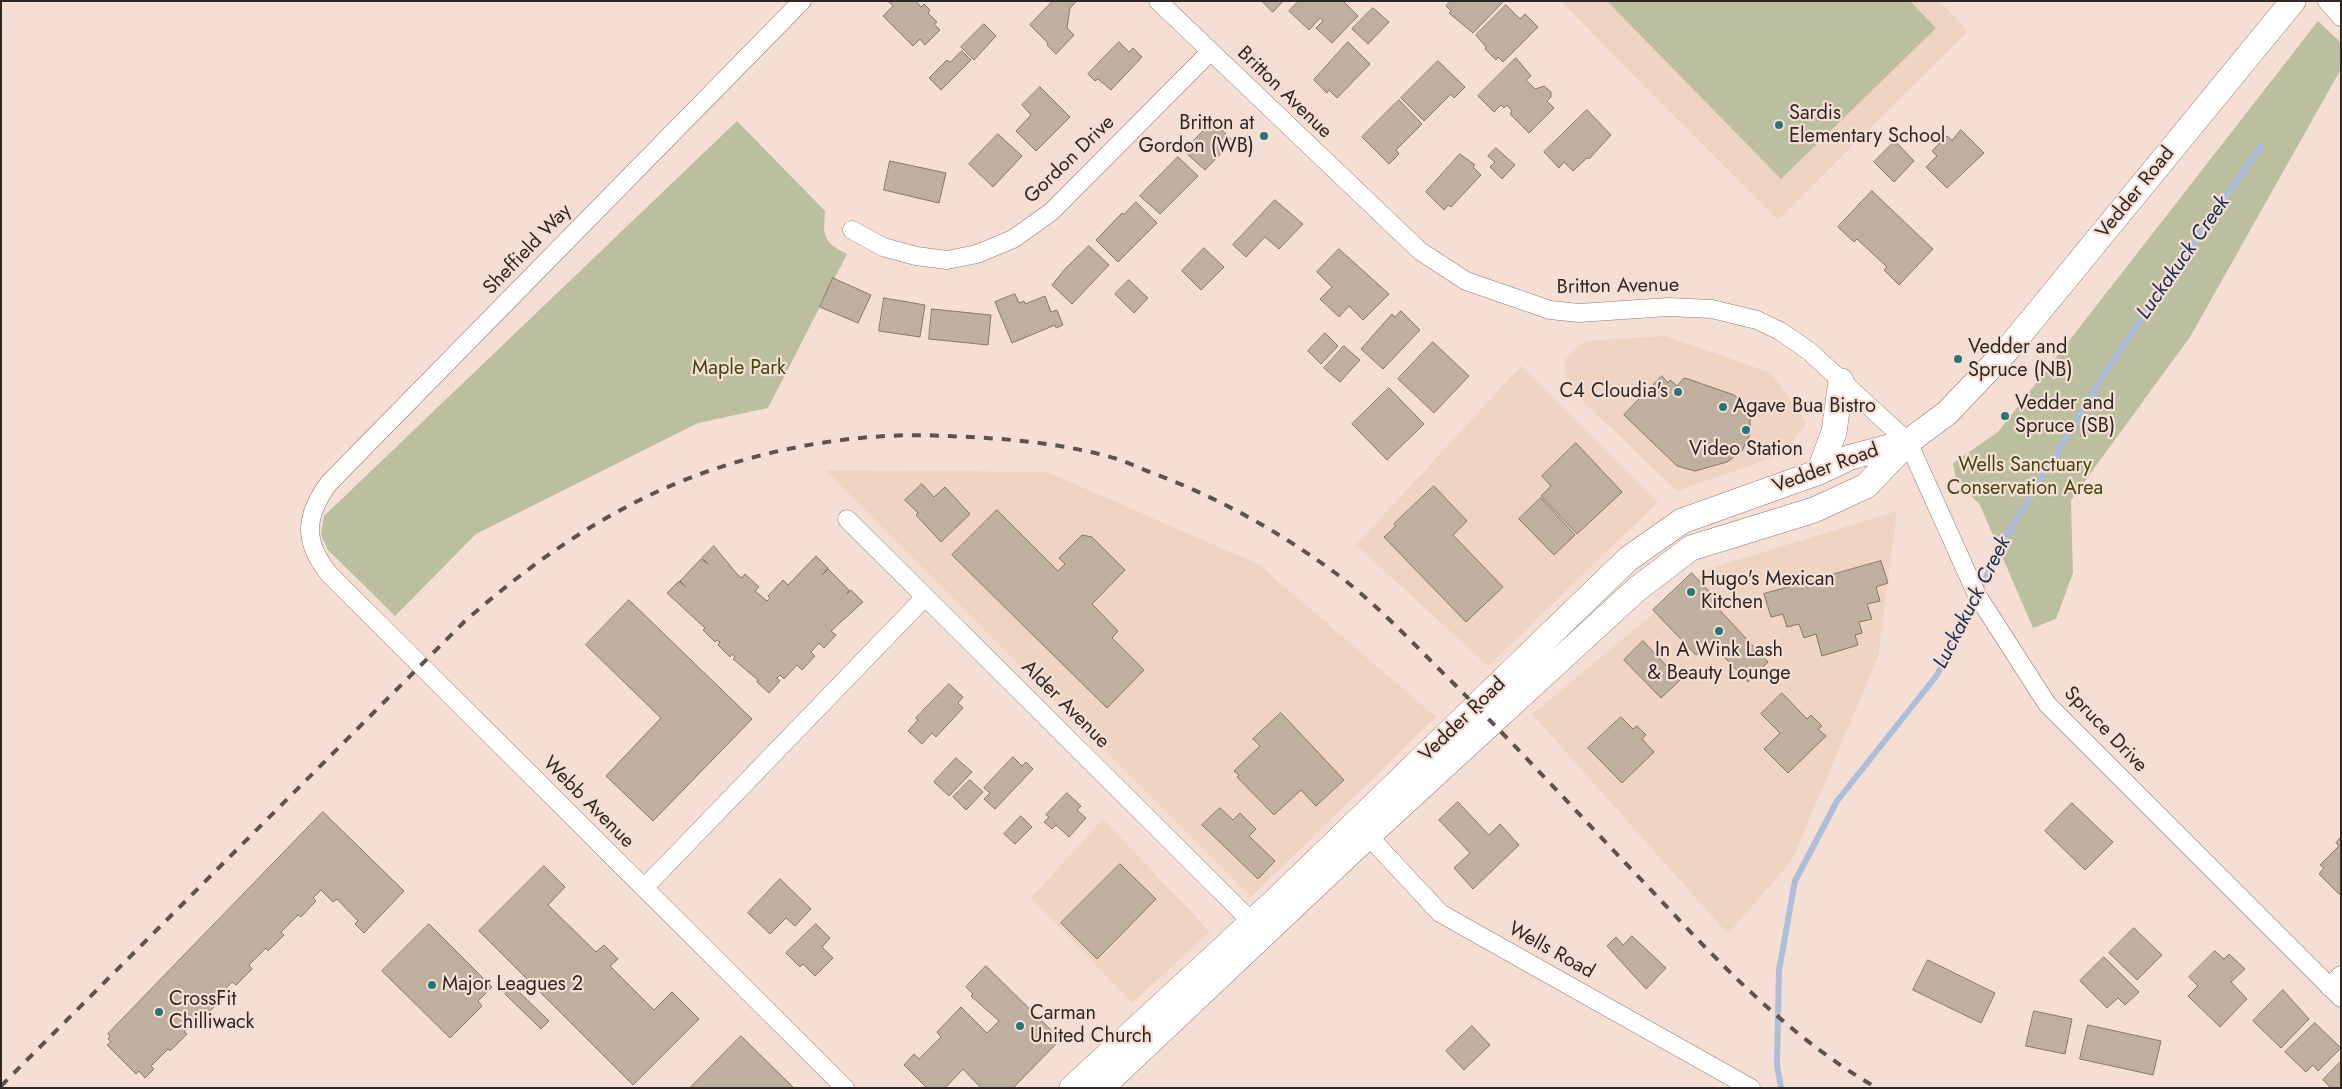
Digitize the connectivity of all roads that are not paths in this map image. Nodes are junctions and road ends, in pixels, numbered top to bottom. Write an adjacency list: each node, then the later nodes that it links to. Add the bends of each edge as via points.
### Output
1 (802, 1): 12 (street, Sheffield Way, via 329,483 311,513)
2 (1158, 1): 6 (street, Britton Avenue)
3 (2294, 1): 9 (main road, Vedder Road, via 2008,349 1947,413)
4 (2326, 1): 5 (street)
5 (2341, 17)
6 (1210, 52): 7 (street, Gordon Drive, via 1051,212 1013,239 977,254 947,260 883,248); 8 (street, Britton Avenue, via 1420,251 1466,281 1550,310 1579,313 1668,307 1712,309 1757,320 1809,351)
7 (852, 230)
8 (1841, 381): 9 (street, Britton Avenue); 10 (main road, via 1834,432)
9 (1908, 442): 10 (main road, Vedder Road, via 1851,456); 14 (main road, Vedder Road, via 1866,486 1814,510 1692,548 1637,589); 17 (street, Spruce Drive, via 1977,595 2048,704)
10 (1819, 472): 14 (main road, Vedder Road, via 1682,520 1628,560 1478,707)
11 (847, 519): 13 (street, Alder Avenue)
12 (310, 542): 15 (street, Webb Avenue, via 317,559 330,575)
13 (925, 597): 15 (street); 16 (street, Alder Avenue)
14 (1361, 829): 16 (main road, Vedder Road); 20 (main road, Vedder Road); 21 (street, Wells Road, via 1440,913)
15 (644, 888): 18 (street, Webb Avenue)
16 (1252, 922): 19 (main road, Vedder Road)
17 (2337, 987)
18 (845, 1088)
19 (1072, 1088)
20 (1101, 1088)
21 (1751, 1088)

